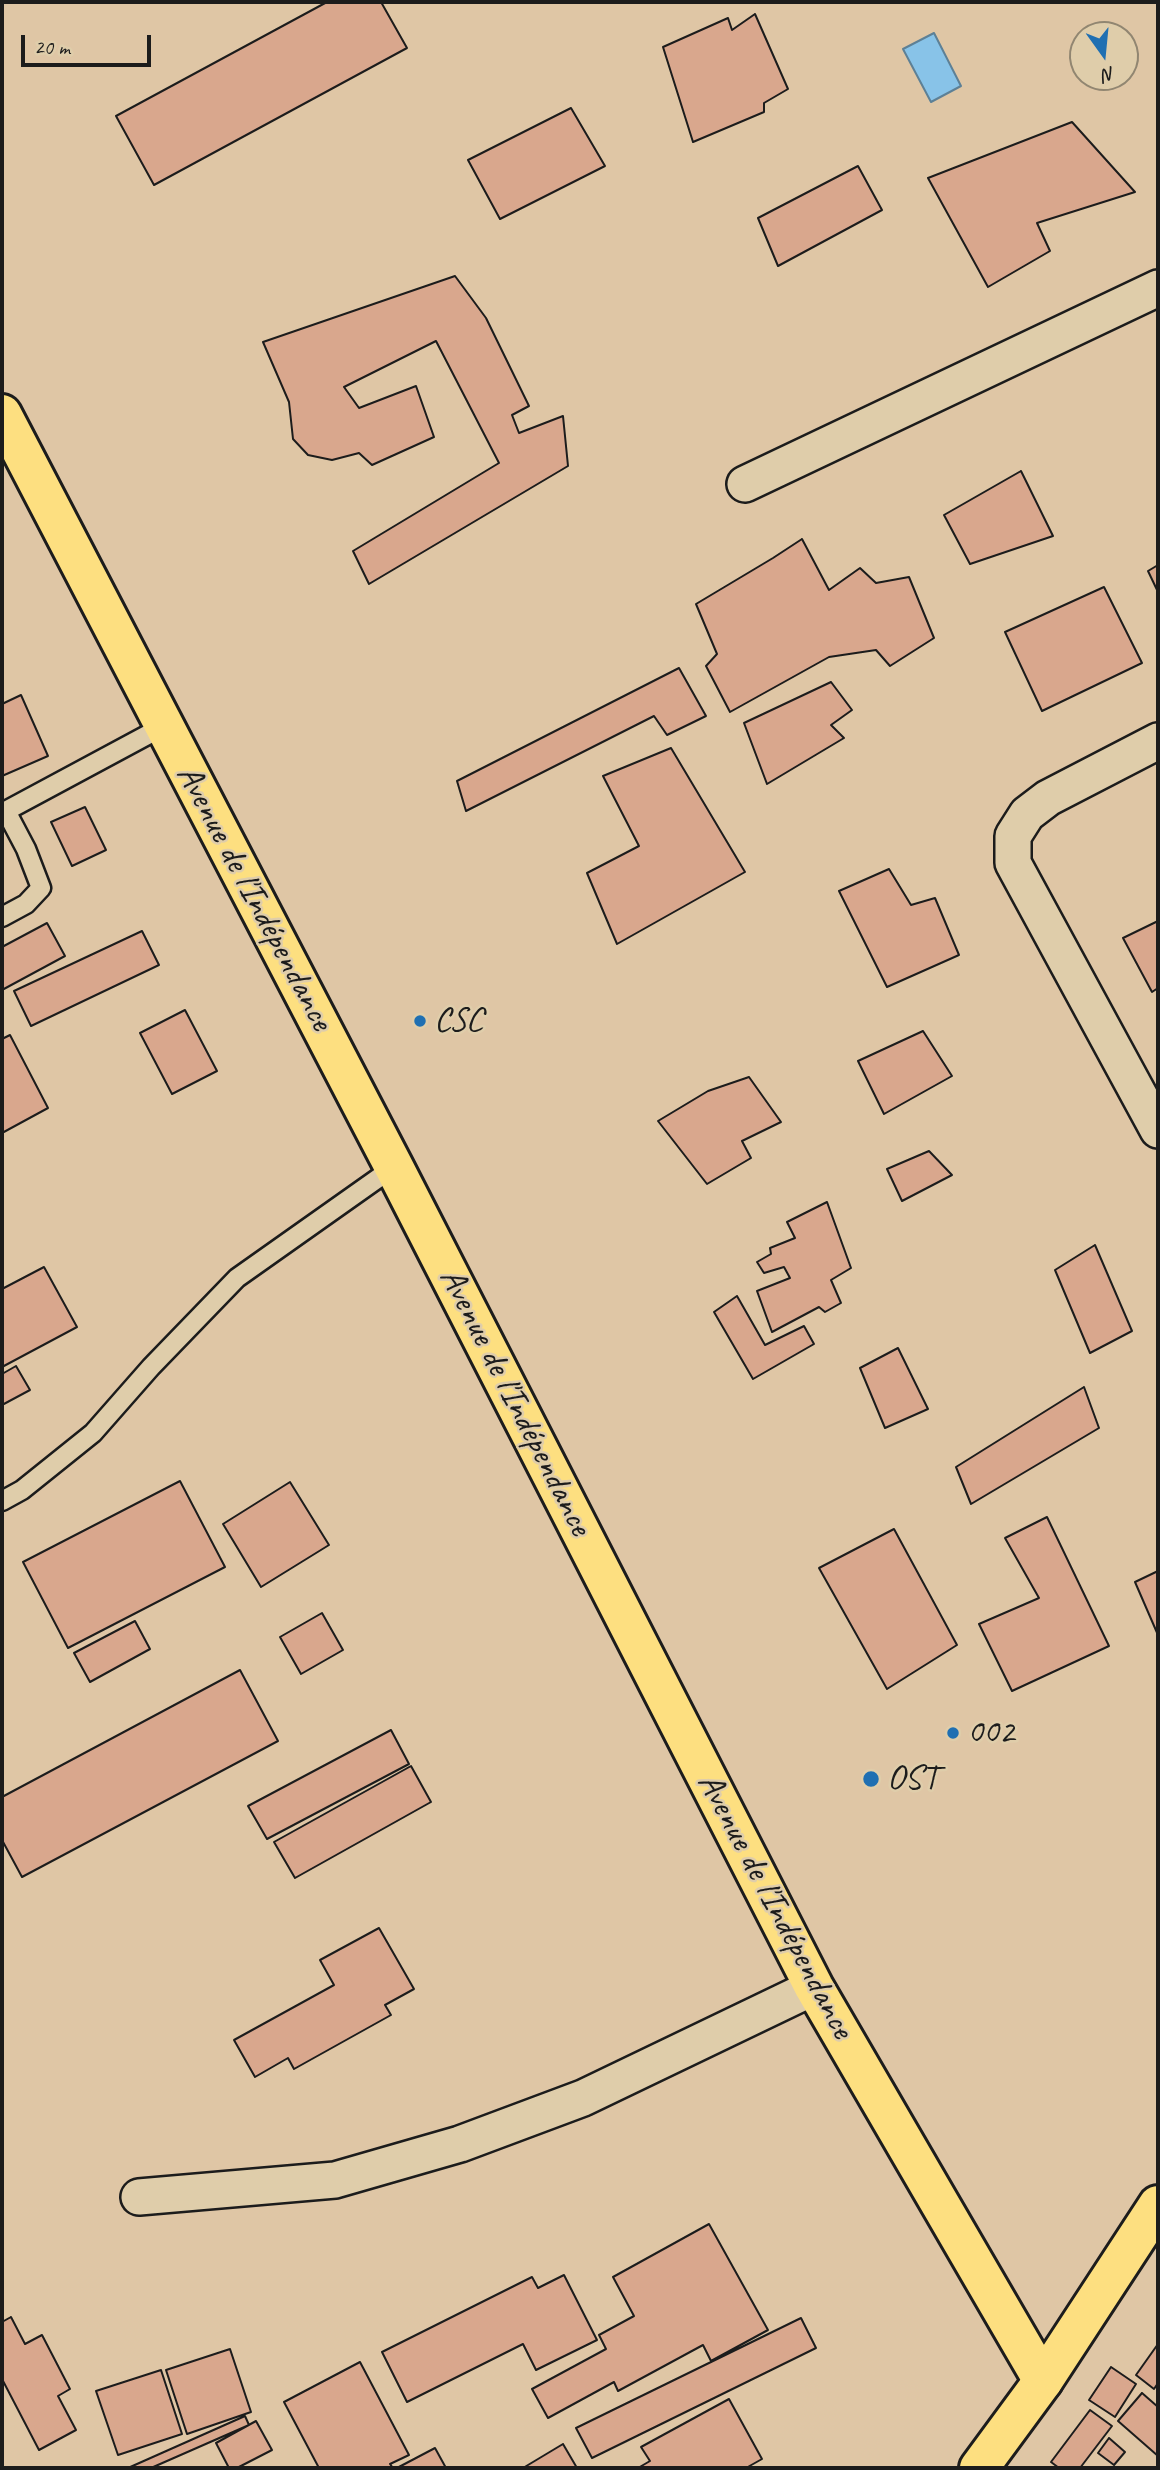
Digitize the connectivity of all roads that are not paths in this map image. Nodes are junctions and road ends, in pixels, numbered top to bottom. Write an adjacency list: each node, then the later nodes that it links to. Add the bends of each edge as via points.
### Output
1 (1158, 288): 3 (street)
2 (2, 414): 4 (main road, Avenue de l'Indépendance)
3 (745, 484)
4 (164, 726): 6 (lane); 9 (main road, Avenue de l'Indépendance)
5 (1158, 741): 8 (street, via 1048,797 1027,814 1013,836 1013,863)
6 (4, 812): 7 (lane, via 26,849 41,888 26,904)
7 (2, 917)
8 (1158, 1130)
9 (394, 1167): 10 (lane, via 237,1278 93,1433); 11 (main road, Avenue de l'Indépendance)
10 (2, 1501)
11 (814, 1986): 12 (street, via 583,2098 460,2144 335,2180); 14 (main road, Avenue de l'Indépendance)
12 (139, 2197)
13 (1158, 2205): 14 (main road)
14 (1043, 2381): 15 (main road)
15 (979, 2468)

